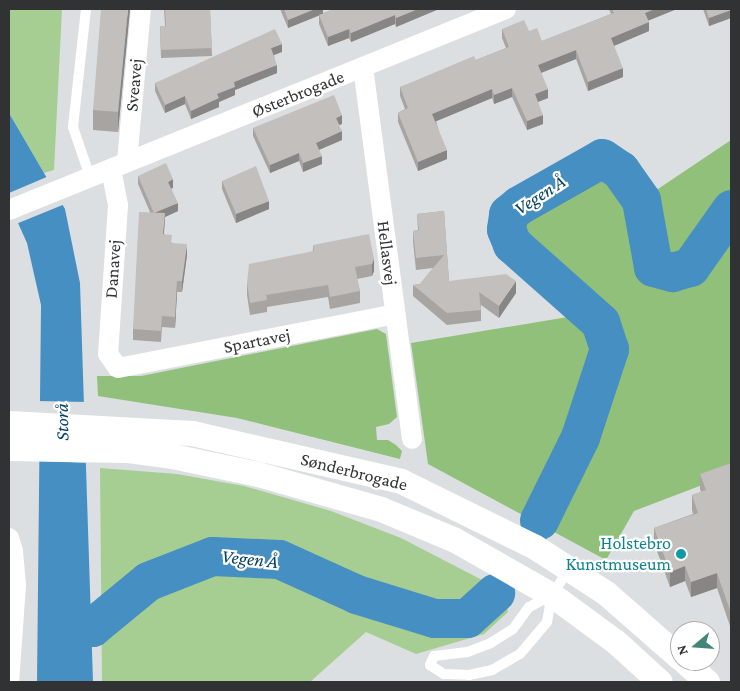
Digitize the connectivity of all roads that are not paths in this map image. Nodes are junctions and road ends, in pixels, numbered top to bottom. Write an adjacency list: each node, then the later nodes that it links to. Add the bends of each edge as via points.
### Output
1 (86, 9): 6 (lane, via 73,127)
2 (141, 9): 5 (street, Sveavej)
3 (506, 9): 4 (street, Østerbrogade)
4 (363, 67): 5 (street, Østerbrogade); 8 (street, Hellasvej)
5 (119, 165): 6 (street, Østerbrogade); 9 (street, Danavej, via 108,354)
6 (90, 177): 7 (street, Østerbrogade)
7 (9, 210)
8 (395, 314): 9 (street, Spartavej); 12 (street, Hellasvej)
9 (118, 368)
10 (10, 422): 11 (street, Sønderbrogade)
11 (117, 438): 13 (street, Sønderbrogade); 15 (street, Sønderbrogade, via 192,433 401,481 486,520); 17 (street, Sønderbrogade, via 381,509 463,544)
12 (412, 438)
13 (12, 448)
14 (9, 538): 16 (street, via 13,551)
15 (569, 568): 17 (lane); 18 (street, Sønderbrogade, via 613,598)
16 (12, 586): 20 (street)
17 (552, 594): 17 (lane, via 529,607 513,629 491,643 467,652 434,656 430,665 444,674 492,670 520,654 544,626); 21 (street, Sønderbrogade, via 616,642)
18 (670, 649)
19 (695, 671): 22 (street)
20 (9, 682)
21 (660, 682)
22 (707, 682)

